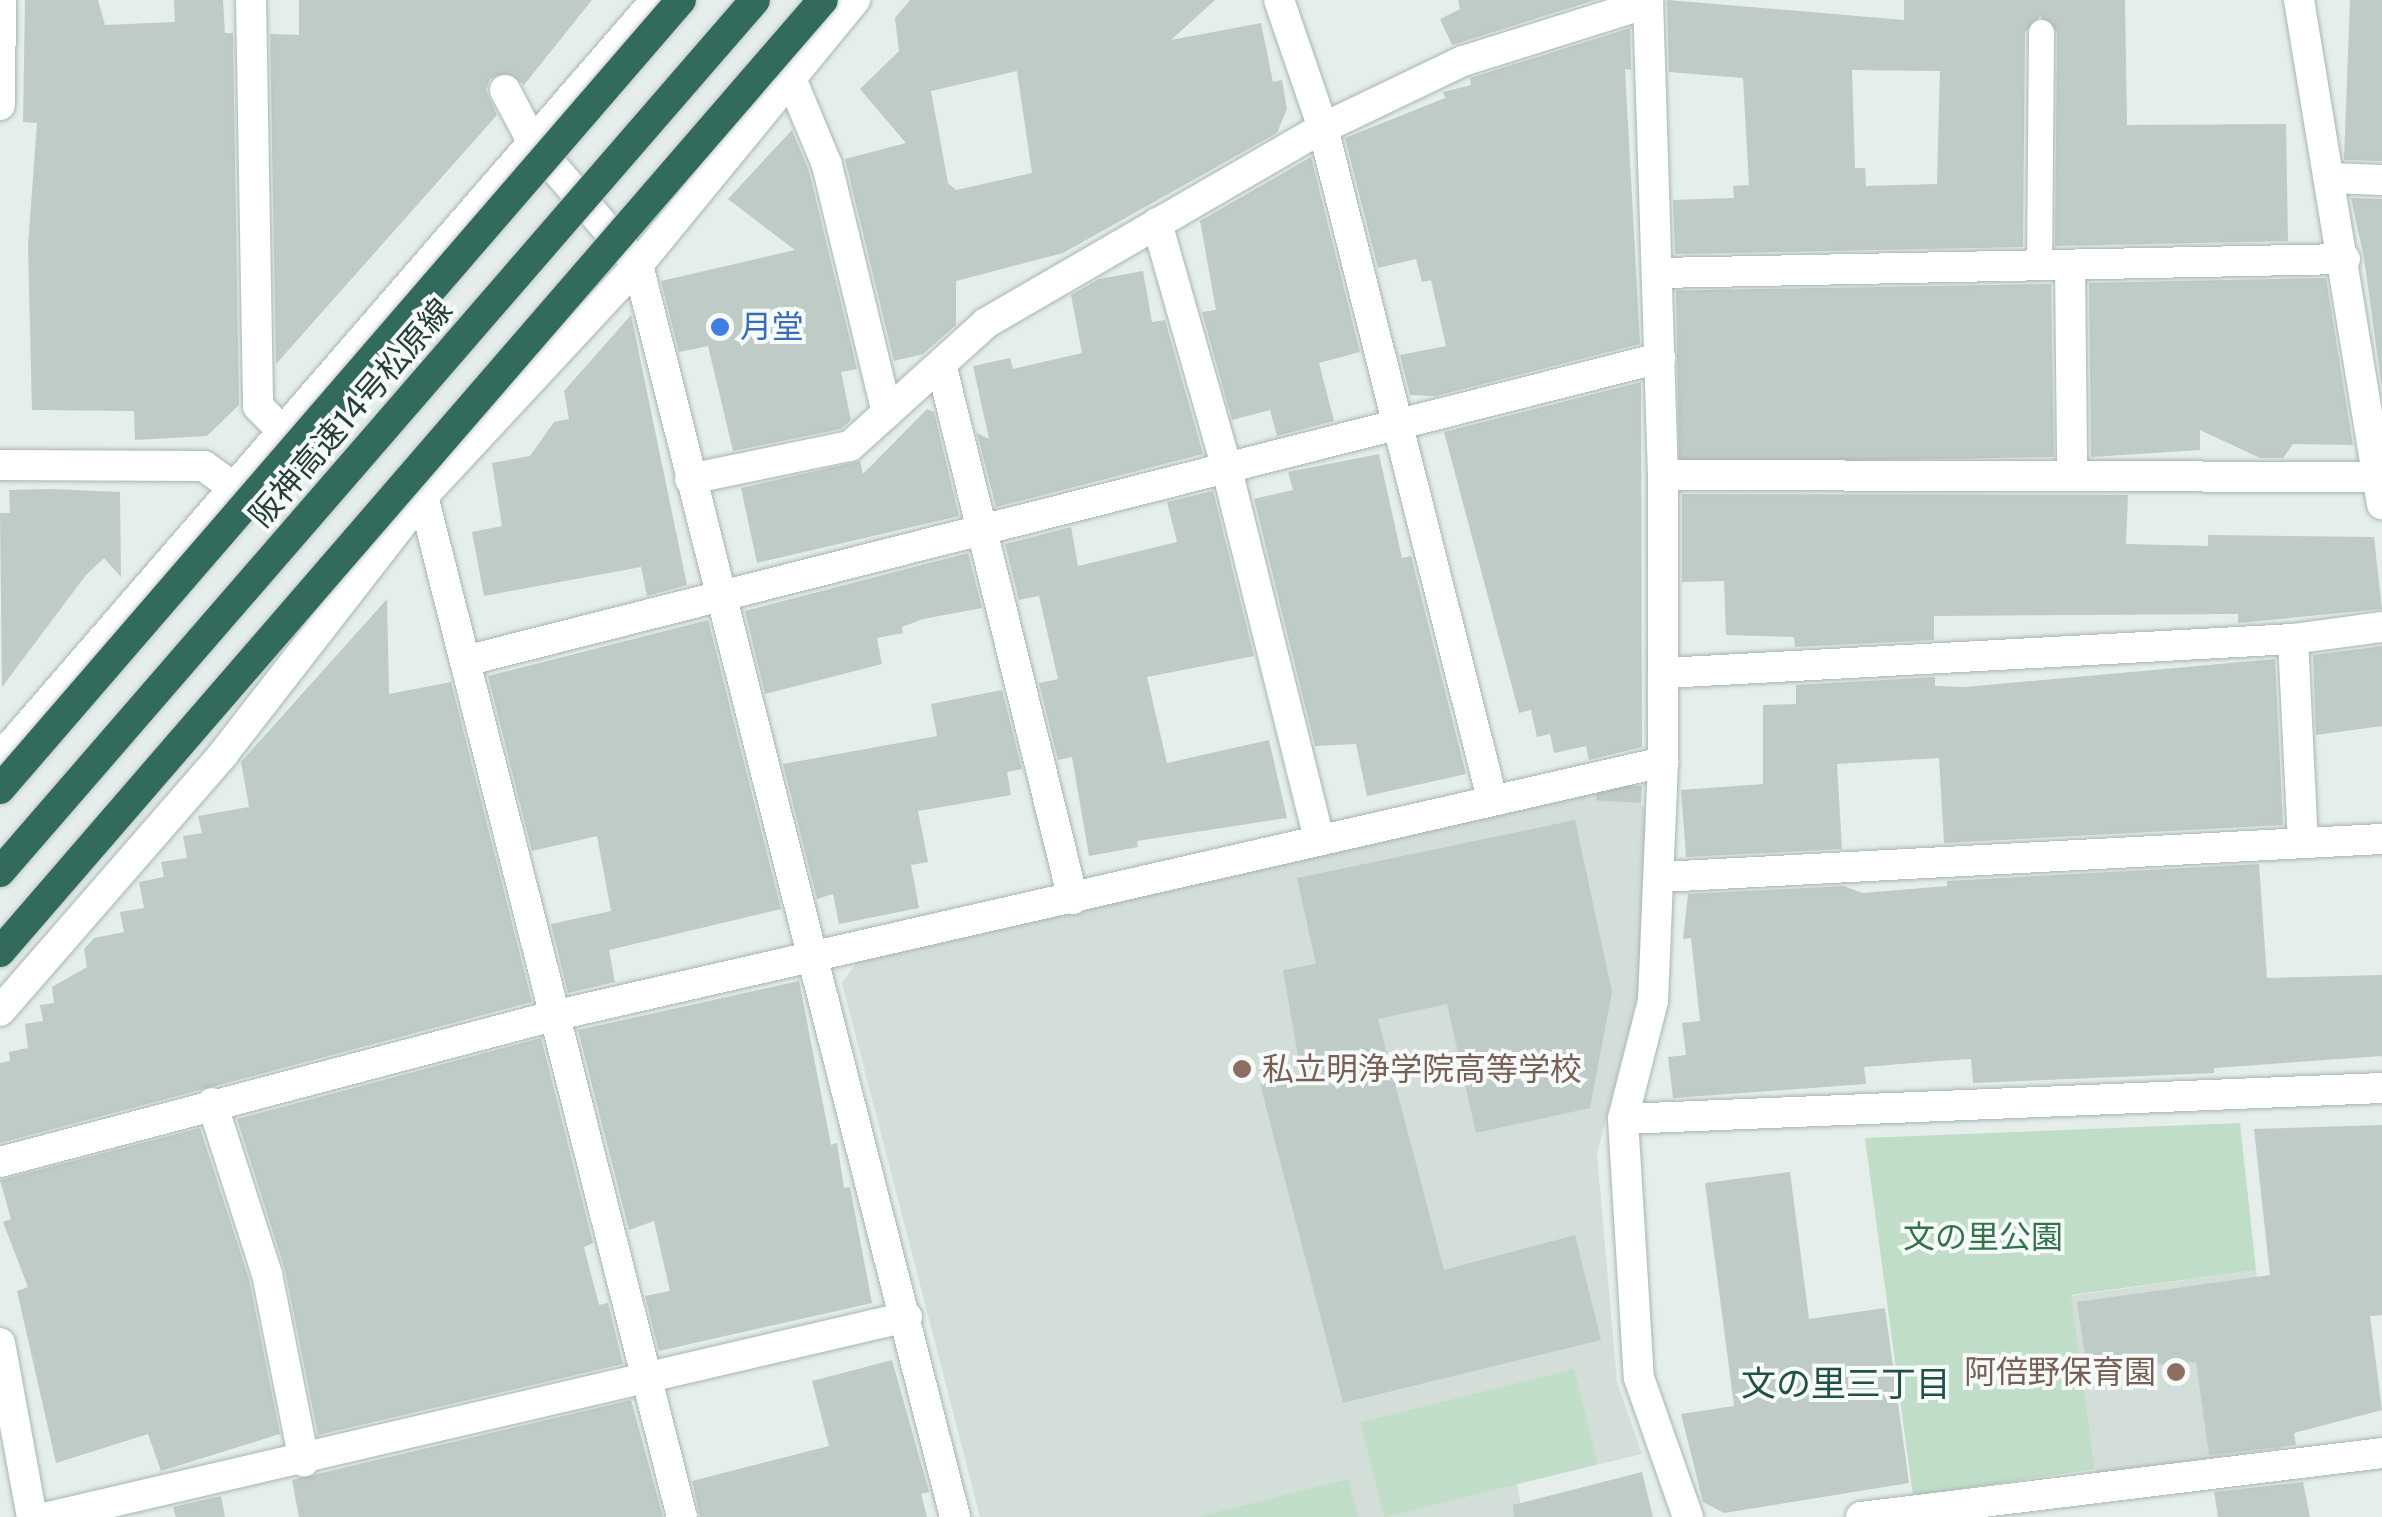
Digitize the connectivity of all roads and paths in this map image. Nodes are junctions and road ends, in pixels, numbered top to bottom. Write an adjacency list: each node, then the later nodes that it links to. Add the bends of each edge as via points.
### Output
1 (1, 0): 14 (street)
2 (251, 0): 29 (street, via 258,406)
3 (656, 0): 16 (street)
4 (681, 0): 46 (highway, 阪神高速14号松原線, bridge)
5 (755, 0): 51 (highway, 阪神高速14号松原線, bridge)
6 (824, 0): 54 (highway, bridge)
7 (855, 0): 12 (street)
8 (1279, 0): 15 (street)
9 (2299, 0): 17 (street)
10 (1648, 1): 15 (street, via 1463,60); 24 (street)
11 (2041, 32): 23 (lane)
12 (790, 76): 21 (street); 27 (street, via 827,165)
13 (505, 90): 16 (street)
14 (0, 105)
15 (1323, 128): 19 (street); 28 (street)
16 (533, 143): 21 (street); 29 (street)
17 (2331, 178): 18 (street); 20 (street)
18 (2382, 180)
19 (1157, 223): 26 (street, via 986,323); 31 (street)
20 (2345, 260): 22 (street); 36 (street)
21 (638, 265): 34 (street); 37 (street)
22 (2070, 265): 23 (street); 32 (street)
23 (2039, 266): 24 (street)
24 (1659, 273): 25 (street)
25 (1660, 358): 28 (street); 33 (street)
26 (942, 368): 27 (street); 38 (street)
27 (887, 413): 34 (street, via 850,446)
28 (1396, 423): 31 (street); 47 (street)
29 (284, 433): 35 (street)
30 (0, 465): 35 (street, via 204,466)
31 (1226, 466): 38 (street); 49 (street)
32 (2072, 474): 33 (street); 36 (street)
33 (1663, 475): 43 (street)
34 (690, 479): 39 (street)
35 (234, 488): 44 (street)
36 (2379, 490)
37 (423, 496): 42 (street); 56 (street, via 224,753)
38 (977, 528): 39 (street); 53 (street)
39 (721, 603): 42 (street); 55 (street)
40 (2382, 627): 41 (street)
41 (2294, 639): 43 (street); 50 (street)
42 (465, 661): 57 (street)
43 (1665, 673): 45 (street)
44 (0, 758)
45 (1663, 762): 47 (street); 52 (street)
46 (0, 789)
47 (1492, 799): 49 (street)
48 (2382, 839): 50 (street)
49 (1320, 840): 53 (street)
50 (2303, 842): 52 (street)
51 (0, 872)
52 (1660, 877): 60 (street, via 1653,1001)
53 (1073, 899): 55 (street)
54 (0, 952)
55 (813, 959): 57 (street); 62 (street)
56 (0, 1011)
57 (553, 1016): 59 (street); 64 (street)
58 (2382, 1088): 60 (street)
59 (212, 1103): 61 (street); 66 (street, via 267,1274)
60 (1623, 1119): 71 (street, via 1640,1378)
61 (0, 1162)
62 (907, 1317): 64 (street); 70 (street)
63 (0, 1342): 67 (street)
64 (649, 1375): 66 (street); 69 (street)
65 (2382, 1453): 72 (street)
66 (304, 1460): 68 (street)
67 (32, 1517)
68 (48, 1517)
69 (682, 1517)
70 (956, 1517)
71 (1688, 1517)
72 (1861, 1517)

